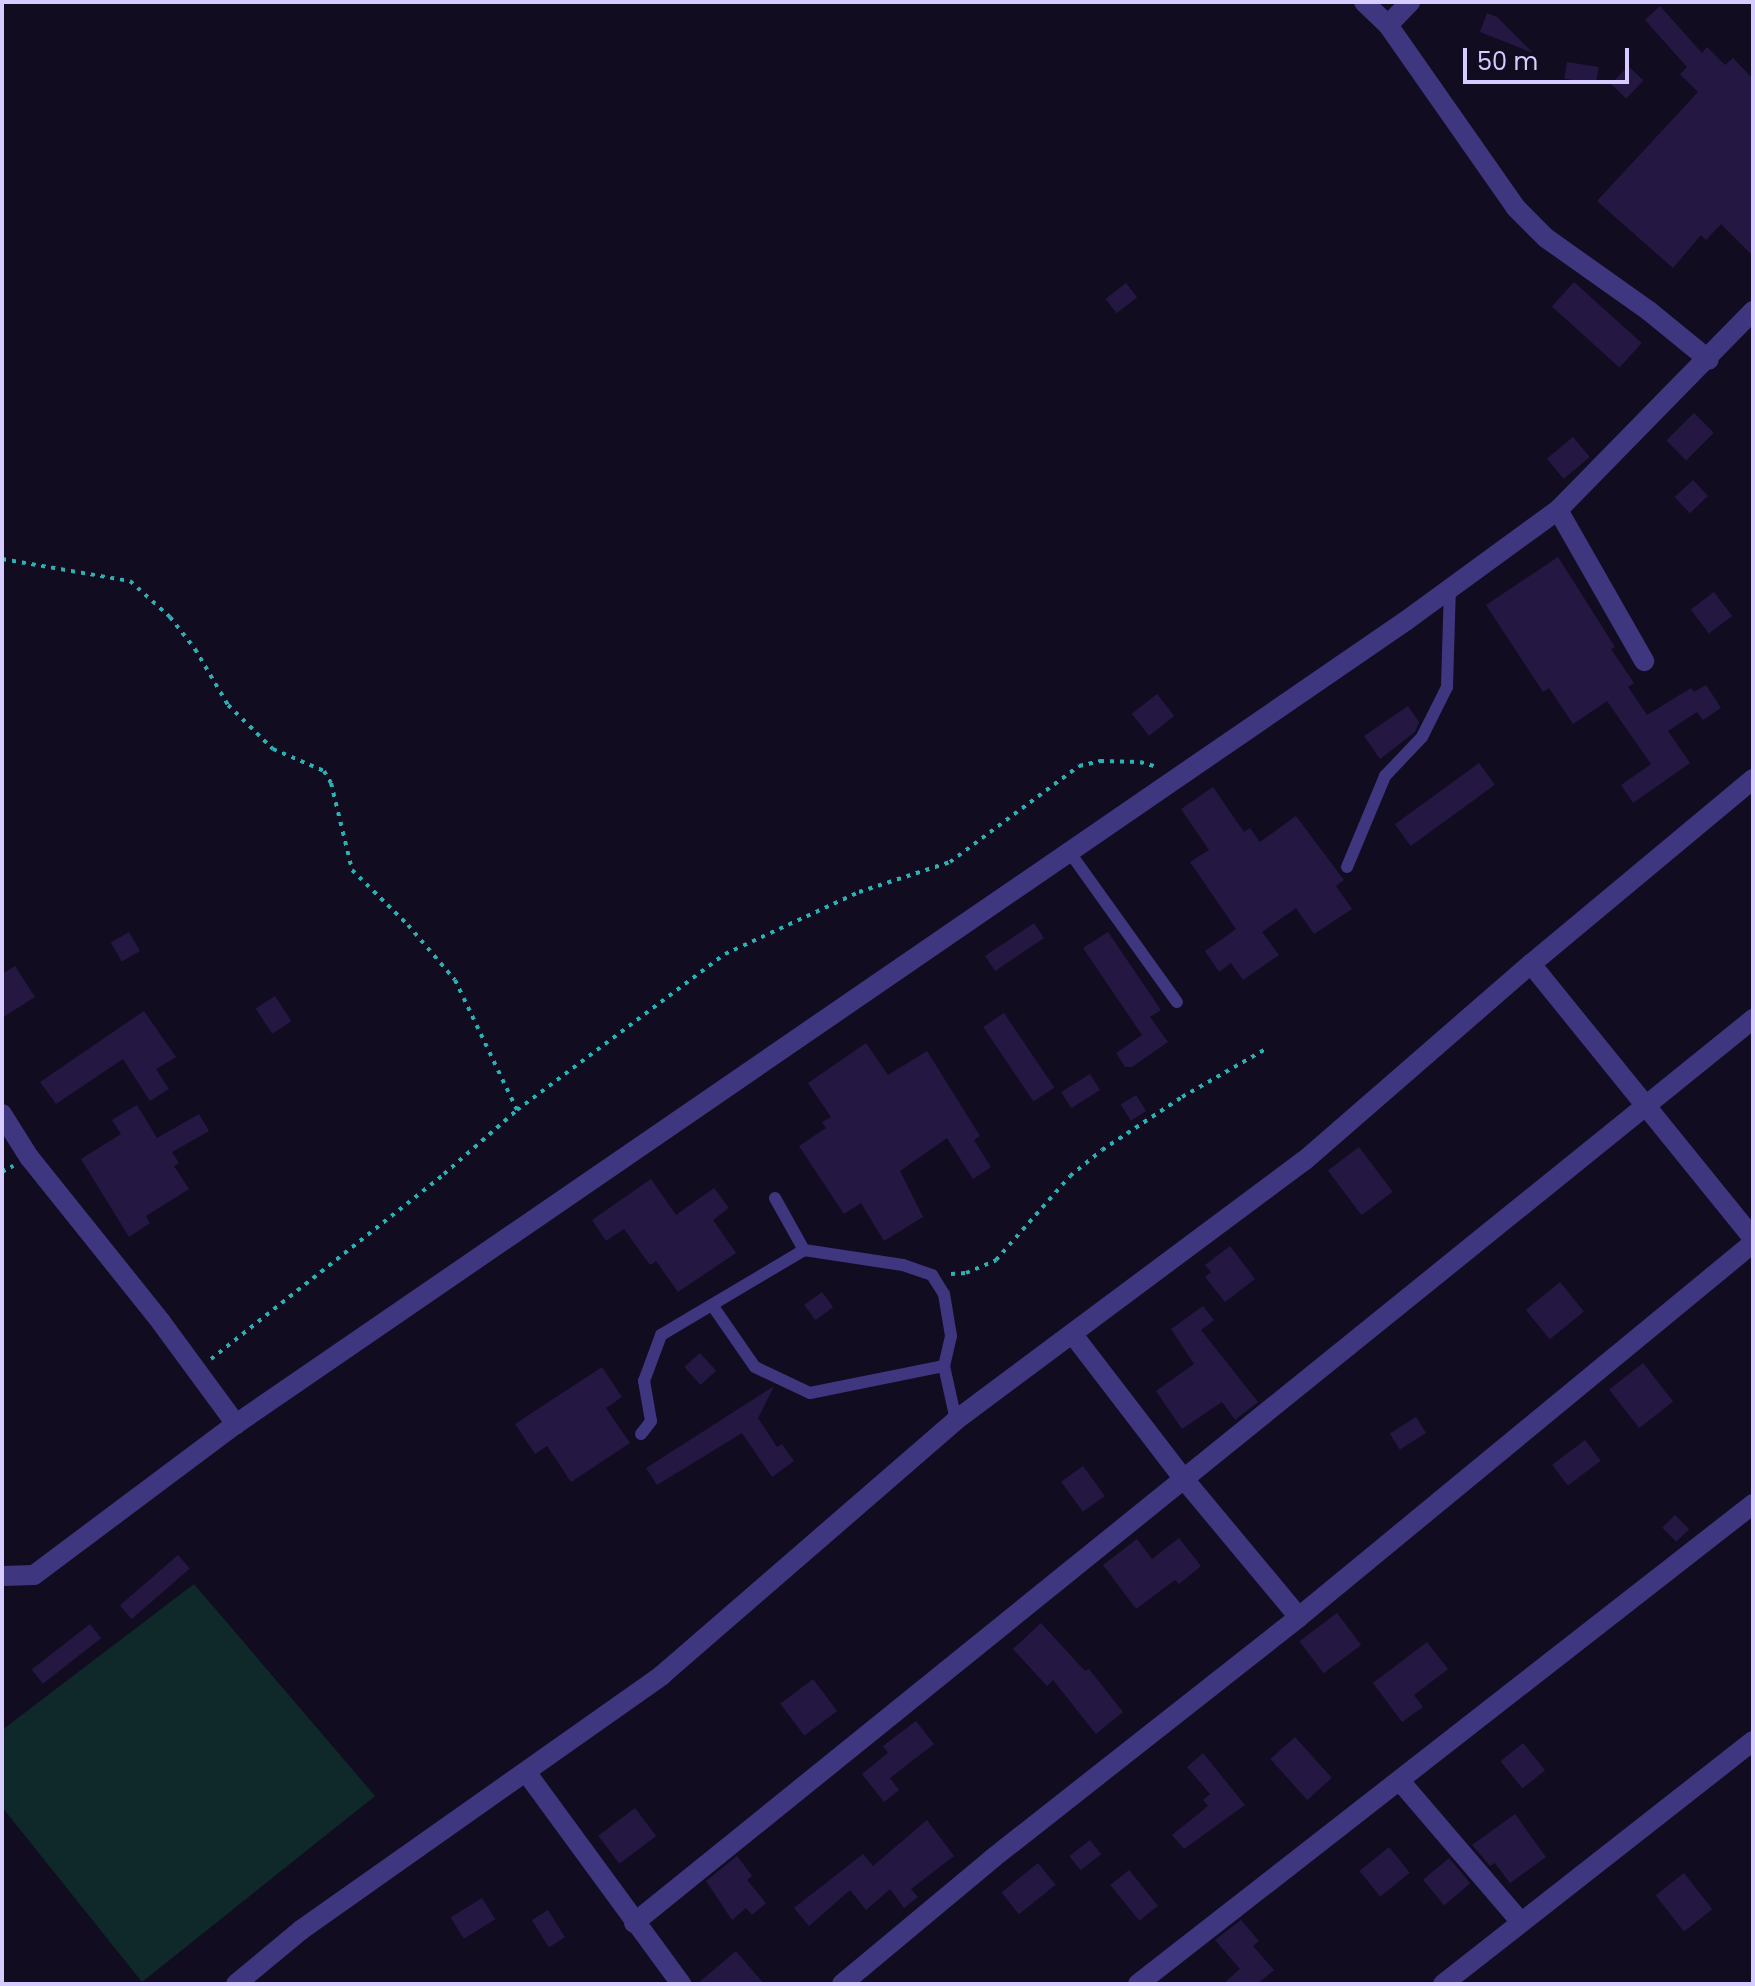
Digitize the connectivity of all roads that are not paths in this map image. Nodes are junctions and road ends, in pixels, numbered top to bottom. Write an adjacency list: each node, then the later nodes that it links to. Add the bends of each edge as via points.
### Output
1 (1364, 2): 3 (street)
2 (1410, 2): 3 (street)
3 (1388, 25): 5 (street, via 1516,208 1546,238)
4 (1753, 311): 5 (street)
5 (1709, 360): 6 (street)
6 (1558, 510): 7 (street); 8 (street)
7 (1450, 588): 10 (street); 11 (lane, via 1447,687 1422,737 1385,776)
8 (1644, 661)
9 (1753, 779): 12 (street)
10 (1068, 850): 13 (lane); 24 (street)
11 (1347, 867)
12 (1531, 964): 15 (street); 21 (street, via 1304,1161)
13 (1177, 1002)
14 (1753, 1019): 15 (street)
15 (1647, 1107): 18 (street); 26 (street)
16 (2, 1114): 24 (street, via 29,1157)
17 (775, 1198): 19 (lane)
18 (1753, 1241): 29 (street)
19 (804, 1250): 20 (lane); 22 (lane, via 903,1265 932,1275 944,1294 951,1336)
20 (712, 1305): 22 (lane, via 755,1367 810,1393); 25 (lane, via 661,1335 644,1381 651,1421)
21 (1074, 1336): 23 (street); 26 (street)
22 (944, 1366): 23 (lane)
23 (956, 1420): 31 (street, via 662,1675)
24 (236, 1424): 28 (street, via 34,1575)
25 (641, 1434)
26 (1183, 1478): 29 (street); 34 (street)
27 (1753, 1504): 32 (street)
28 (2, 1576)
29 (1299, 1617): 37 (street)
30 (1753, 1741): 33 (street)
31 (526, 1772): 34 (street); 35 (street, via 301,1930)
32 (1400, 1781): 33 (street); 38 (street)
33 (1521, 1922): 39 (street)
34 (634, 1923): 36 (street)
35 (236, 1984)
36 (681, 1984)
37 (842, 1984)
38 (1138, 1984)
39 (1443, 1984)

